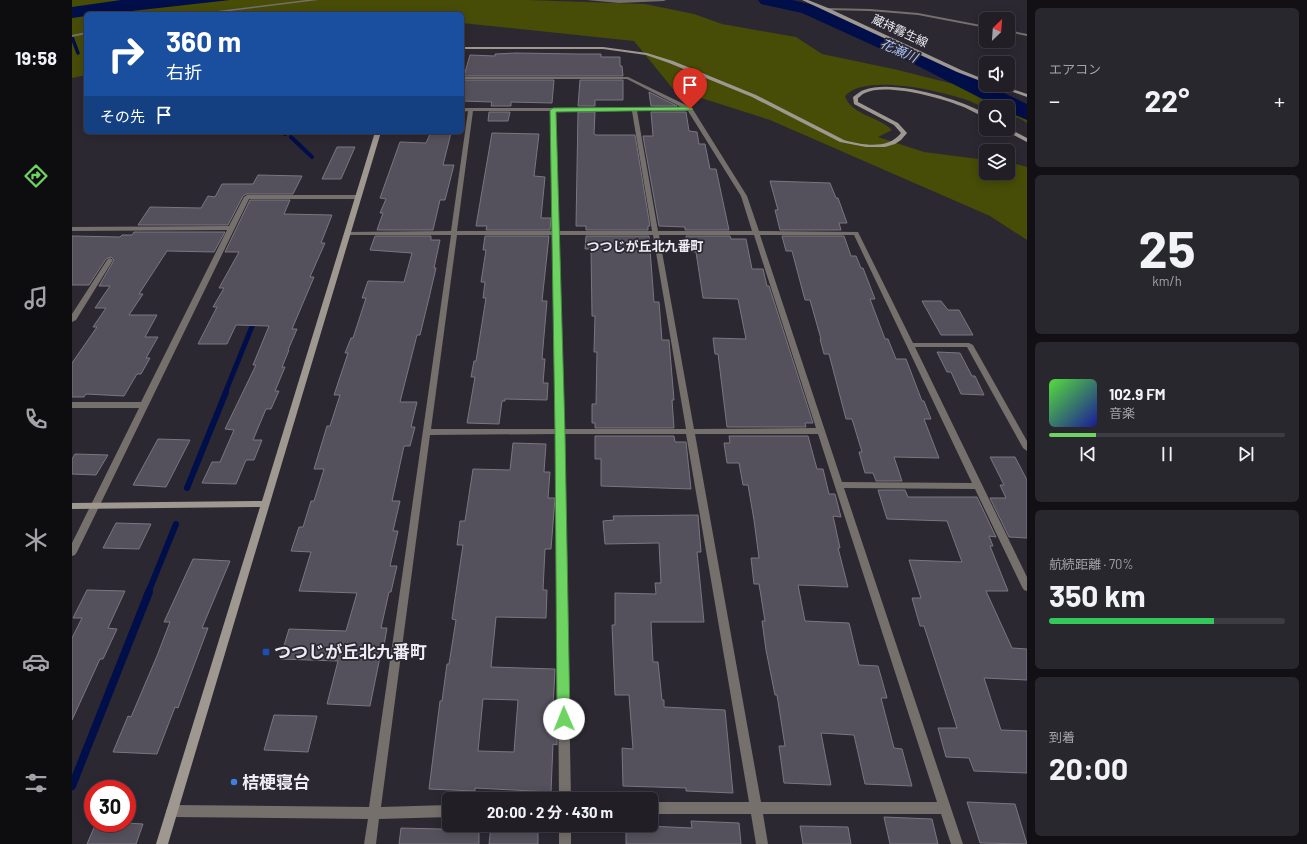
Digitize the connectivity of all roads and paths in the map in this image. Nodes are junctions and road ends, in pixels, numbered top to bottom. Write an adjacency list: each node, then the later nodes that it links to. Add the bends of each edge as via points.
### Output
1 (316, 0): 6 (street)
2 (589, 0): 3 (street)
3 (664, 0)
4 (804, 0): 5 (street, 蔵持霧生線)
5 (827, 8): 7 (street, via 912,13); 14 (street, 蔵持霧生線)
6 (213, 12)
7 (979, 26)
8 (1015, 32): 10 (street)
9 (84, 33): 11 (street)
10 (1027, 35)
11 (72, 36)
12 (464, 48): 22 (street, via 602,48 646,54 754,96 852,144 888,144 897,141 904,133 895,123 856,103 858,93 870,89 892,88 950,100)
13 (464, 78): 17 (street, via 628,78)
14 (979, 79)
15 (1015, 92): 16 (street)
16 (1027, 96)
17 (690, 109): 21 (street); 29 (street, via 744,196)
18 (464, 110): 19 (street)
19 (471, 110): 20 (street); 33 (street)
20 (553, 110): 21 (street); 31 (street)
21 (634, 110): 32 (street)
22 (979, 112)
23 (377, 134): 26 (street)
24 (1015, 134): 25 (street)
25 (1027, 140)
26 (358, 197): 27 (street, via 247,197); 30 (street)
27 (231, 228): 28 (street); 38 (street)
28 (72, 229)
29 (757, 232): 32 (street); 36 (street, via 856,233); 39 (street)
30 (347, 233): 33 (street); 46 (street)
31 (556, 233): 32 (street); 33 (street); 42 (street)
32 (656, 233): 41 (street)
33 (455, 234): 40 (street)
34 (110, 260): 35 (street)
35 (72, 320)
36 (910, 345): 43 (street, via 969,345); 45 (street)
37 (72, 405): 38 (street)
38 (144, 405): 48 (street)
39 (821, 431): 41 (street); 44 (street)
40 (428, 432): 42 (street); 57 (street)
41 (691, 432): 42 (street); 54 (street)
42 (560, 433): 51 (street)
43 (1027, 448)
44 (839, 485): 45 (street); 53 (street)
45 (977, 486): 50 (street)
46 (266, 504): 48 (street); 55 (street)
47 (72, 506): 48 (street)
48 (95, 506): 49 (street)
49 (72, 552)
50 (1027, 587)
51 (565, 792)
52 (658, 808): 54 (street)
53 (945, 808): 54 (street); 63 (street)
54 (756, 809): 62 (street)
55 (172, 811): 57 (street); 59 (street)
56 (442, 811): 57 (street)
57 (374, 813): 60 (street)
58 (565, 832): 61 (street)
59 (162, 844)
60 (370, 844)
61 (565, 844)
62 (762, 844)
63 (957, 844)

